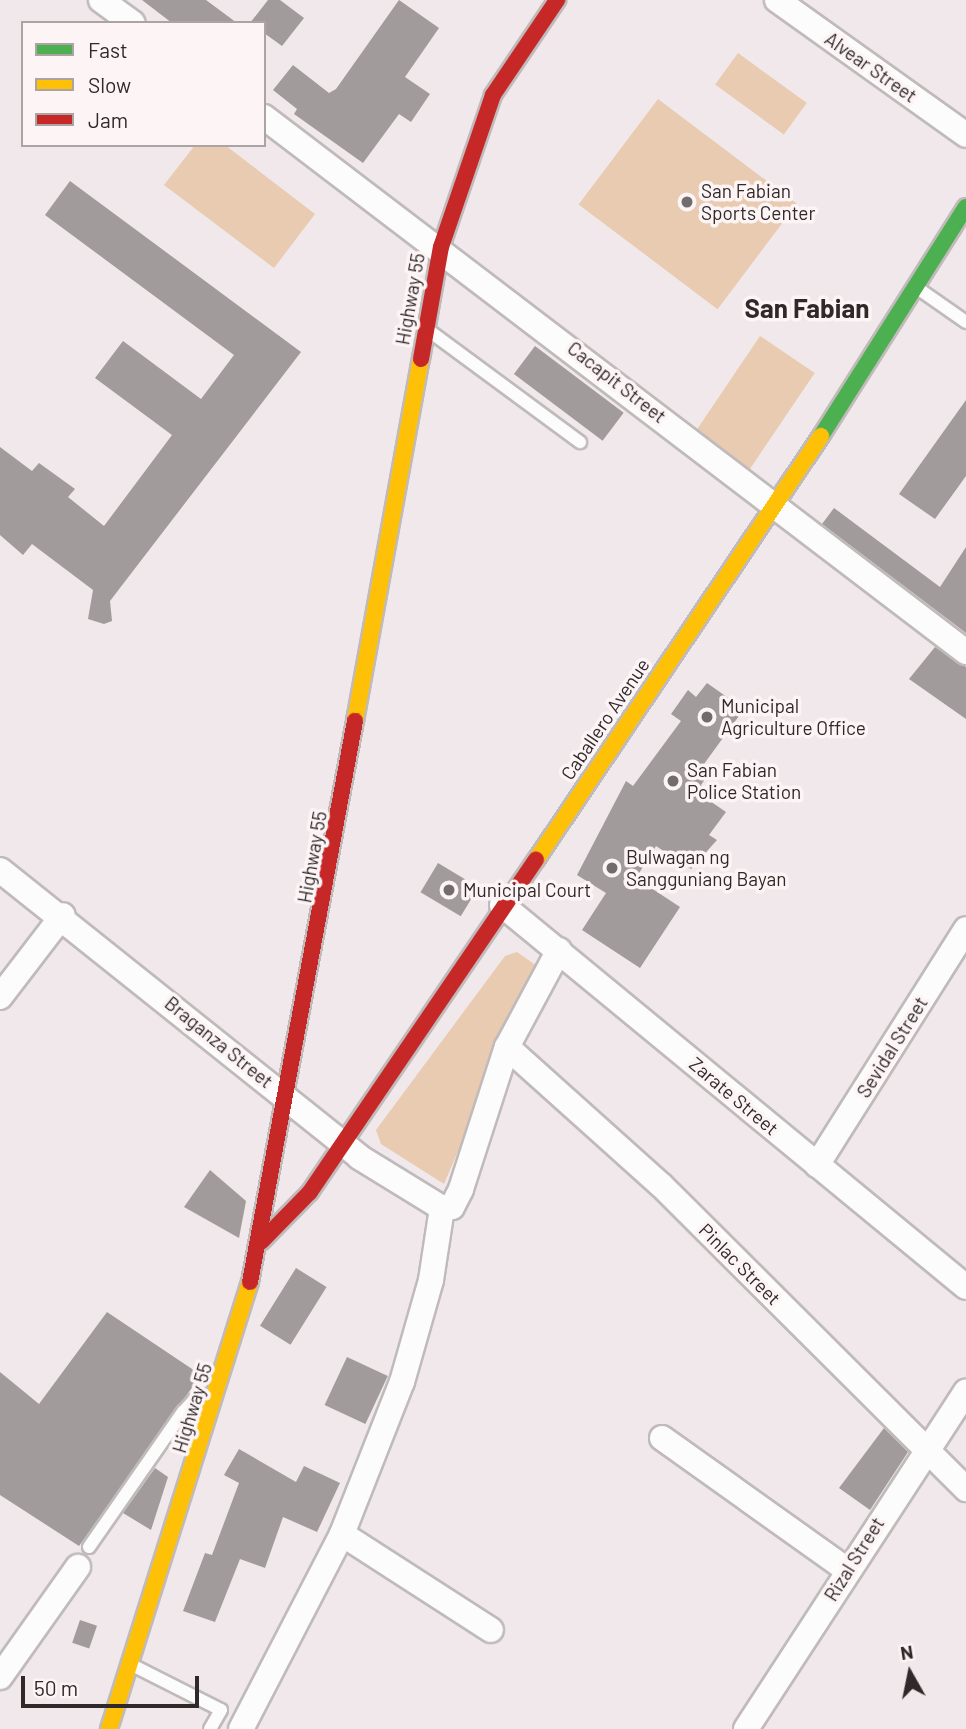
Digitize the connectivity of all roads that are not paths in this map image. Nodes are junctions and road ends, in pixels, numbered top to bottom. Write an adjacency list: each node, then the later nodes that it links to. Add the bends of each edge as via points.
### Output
1 (101, 0): 4 (street)
2 (557, 0): 8 (main road, Highway 55, via 493,95)
3 (777, 0): 6 (street, Alvear Street)
4 (130, 21)
5 (266, 118): 8 (street, Cacapit Street)
6 (966, 135)
7 (966, 207): 9 (main road, Caballero Avenue)
8 (441, 247): 11 (main road, Highway 55); 13 (street, Cacapit Street)
9 (916, 286): 10 (lane); 13 (main road, Caballero Avenue)
10 (966, 322)
11 (426, 328): 12 (lane); 22 (main road, Highway 55)
12 (580, 442)
13 (776, 506): 14 (street, Cacapit Street); 16 (main road, Caballero Avenue)
14 (966, 652)
15 (0, 870): 17 (street, Braganza Street)
16 (502, 905): 19 (street, Zarate Street); 23 (main road, Caballero Avenue)
17 (63, 915): 20 (street); 22 (street, Braganza Street)
18 (966, 929): 24 (street, Sevidal Street)
19 (559, 950): 21 (street); 24 (street, Zarate Street)
20 (0, 997)
21 (507, 1047): 25 (street, via 461,1189 452,1207); 31 (street, Pinlac Street, via 662,1185)
22 (288, 1098): 23 (street, Braganza Street); 26 (main road, Highway 55)
23 (340, 1141): 25 (street, Braganza Street, via 420,1199); 26 (main road, Caballero Avenue, via 291,1217)
24 (817, 1165): 27 (street, Zarate Street)
25 (442, 1208): 33 (street, via 418,1332)
26 (261, 1241): 29 (main road, Highway 55)
27 (966, 1287)
28 (966, 1391): 31 (street, Rizal Street)
29 (218, 1395): 34 (lane, via 198,1396 183,1412); 37 (main road, Highway 55)
30 (662, 1438): 35 (street)
31 (925, 1448): 32 (street, Pinlac Street); 35 (street, Rizal Street)
32 (966, 1489)
33 (342, 1534): 36 (street); 41 (street)
34 (83, 1557): 38 (street)
35 (847, 1570): 42 (street, Rizal Street)
36 (491, 1630)
37 (131, 1664): 39 (main road, Highway 55); 40 (lane, via 221,1710)
38 (0, 1676)
39 (109, 1729)
40 (210, 1729)
41 (241, 1729)
42 (746, 1729)

